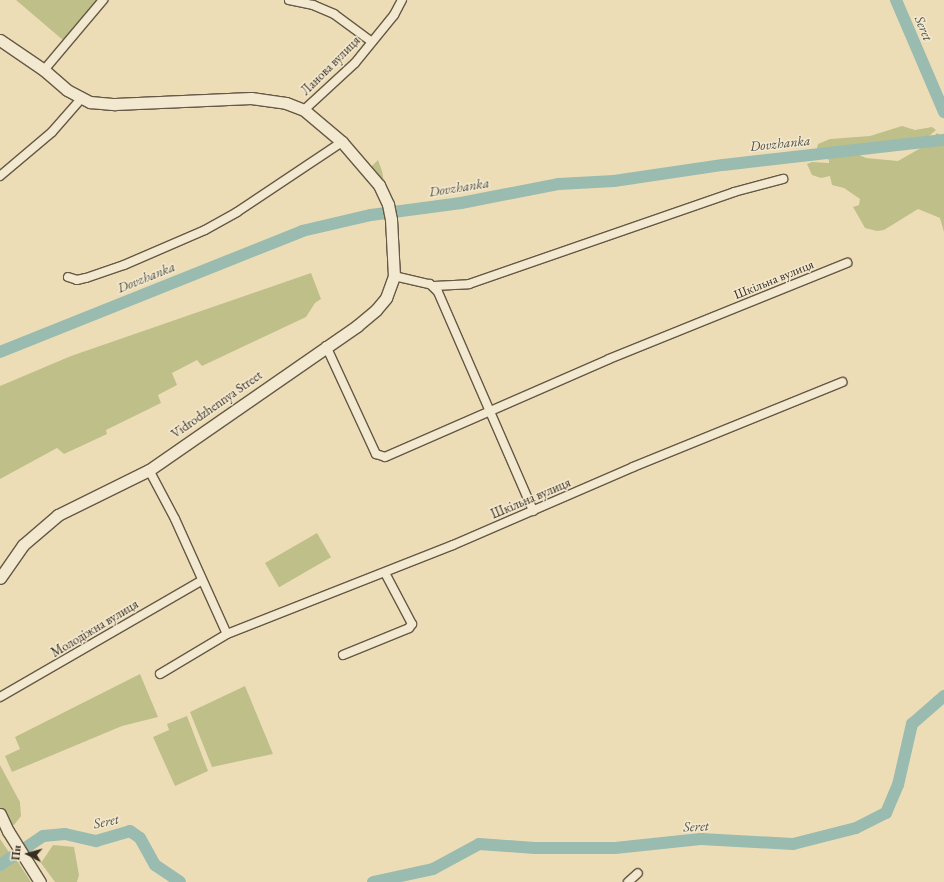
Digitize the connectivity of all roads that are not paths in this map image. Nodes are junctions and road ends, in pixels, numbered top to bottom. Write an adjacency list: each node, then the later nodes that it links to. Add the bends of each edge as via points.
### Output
1 (103, 0): 6 (street)
2 (290, 0): 5 (street, via 313,5 334,14)
3 (402, 0): 5 (street, Ланова вулиця, via 394,15)
4 (0, 40): 6 (street)
5 (372, 42): 8 (street, Ланова вулиця, via 356,62)
6 (44, 70): 7 (street)
7 (81, 99): 8 (street, Vidrodzhennya Street, via 101,104 115,104 251,98 286,103); 10 (street, via 52,132)
8 (304, 110): 9 (street, Vidrodzhennya Street)
9 (342, 142): 13 (street, Vidrodzhennya Street, via 379,185 388,204); 14 (street, via 237,212 205,230 92,276 77,280)
10 (0, 176)
11 (783, 179): 15 (street, via 734,192 469,284)
12 (847, 263): 18 (street, Шкільна вулиця, via 609,359)
13 (394, 276): 15 (street); 16 (street, Vidrodzhennya Street, via 386,298 376,310)
14 (68, 277)
15 (434, 286): 18 (street)
16 (326, 346): 18 (street, Шкільна вулиця, via 368,438 380,456 390,455); 19 (street, Vidrodzhennya Street)
17 (842, 382): 20 (street, Шкільна вулиця)
18 (489, 411): 20 (street)
19 (149, 470): 22 (street, Vidrodzhennya Street, via 58,515 23,545); 23 (street, via 175,519)
20 (533, 511): 21 (street, Шкільна вулиця)
21 (385, 573): 24 (street, Шкільна вулиця); 25 (street, via 412,624 409,628)
22 (0, 578)
23 (201, 581): 24 (street); 27 (street, Молодіжна вулиця)
24 (228, 634): 26 (street, Шкільна вулиця)
25 (343, 655)
26 (160, 674)
27 (0, 697)
28 (0, 814): 30 (street)
29 (638, 873): 31 (street)
30 (40, 882)
31 (628, 882)

